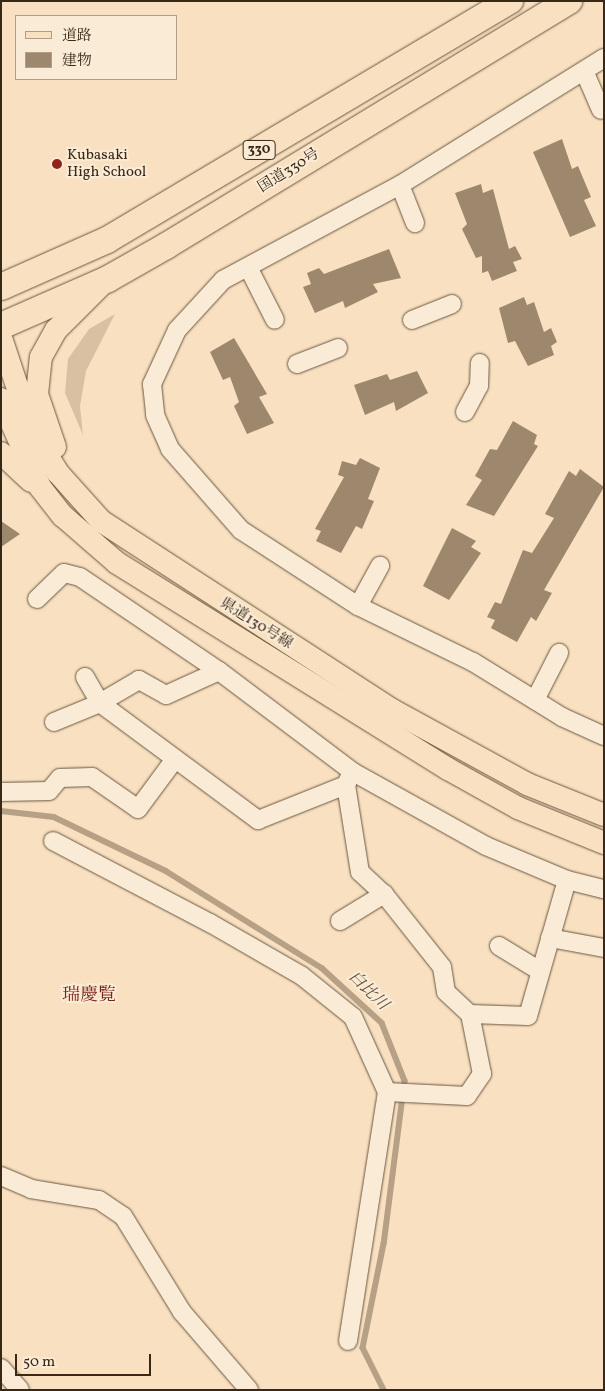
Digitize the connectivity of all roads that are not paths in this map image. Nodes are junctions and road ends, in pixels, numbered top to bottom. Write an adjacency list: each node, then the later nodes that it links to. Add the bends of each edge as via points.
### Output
1 (510, 1): 10 (highway, 330, via 107,240)
2 (569, 1): 9 (highway, 国道330号 / 330)
3 (604, 58): 4 (street)
4 (585, 73): 5 (street); 6 (street)
5 (601, 110)
6 (400, 185): 7 (street); 8 (street)
7 (415, 223)
8 (248, 266): 12 (street); 26 (street, via 204,297 177,330 152,384 155,415 170,449 241,530)
9 (108, 279): 14 (highway, 国道330号 / 330); 23 (main road, via 56,330 38,374 37,394 49,432)
10 (1, 287)
11 (452, 304): 13 (street)
12 (275, 320)
13 (412, 320)
14 (1, 326)
15 (1, 338): 23 (main road, 県道130号線, via 32,431 58,473)
16 (338, 348): 18 (street)
17 (480, 363): 20 (street, via 479,386)
18 (297, 364)
19 (1, 399): 22 (main road, 県道130号線)
20 (464, 412)
21 (1, 453): 22 (main road)
22 (40, 487): 39 (main road, 県道130号線, via 63,516 117,563 346,708 518,808)
23 (84, 505): 37 (main road, 県道130号線, via 123,539 392,710 527,784)
24 (380, 566): 26 (street)
25 (37, 599): 28 (street, via 64,573 80,577)
26 (358, 606): 30 (street, via 473,662)
27 (559, 652): 30 (street)
28 (219, 671): 31 (street, via 166,695 139,680); 35 (street)
29 (85, 677): 31 (street)
30 (535, 700): 33 (street)
31 (100, 703): 32 (street); 34 (street)
32 (54, 722)
33 (604, 736)
34 (175, 759): 35 (street, via 258,820); 36 (street, via 138,809 92,777 60,778 48,791)
35 (349, 778): 40 (street, via 486,846); 42 (street, via 360,872)
36 (1, 792)
37 (604, 815)
38 (53, 841): 49 (street, via 210,922 302,976 353,1017)
39 (604, 843)
40 (567, 880): 41 (street); 44 (street)
41 (604, 889)
42 (384, 894): 43 (street); 48 (street, via 442,967 446,992)
43 (340, 921)
44 (550, 938): 46 (street); 47 (street)
45 (499, 946): 47 (street)
46 (604, 948)
47 (540, 971): 48 (street, via 528,1016)
48 (470, 1014): 49 (street, via 482,1074 466,1096 416,1096)
49 (390, 1092): 51 (street)
50 (1, 1176): 54 (street, via 31,1190 99,1200 123,1216 182,1312)
51 (348, 1341)
52 (1, 1368): 53 (street)
53 (20, 1390)
54 (249, 1390)

